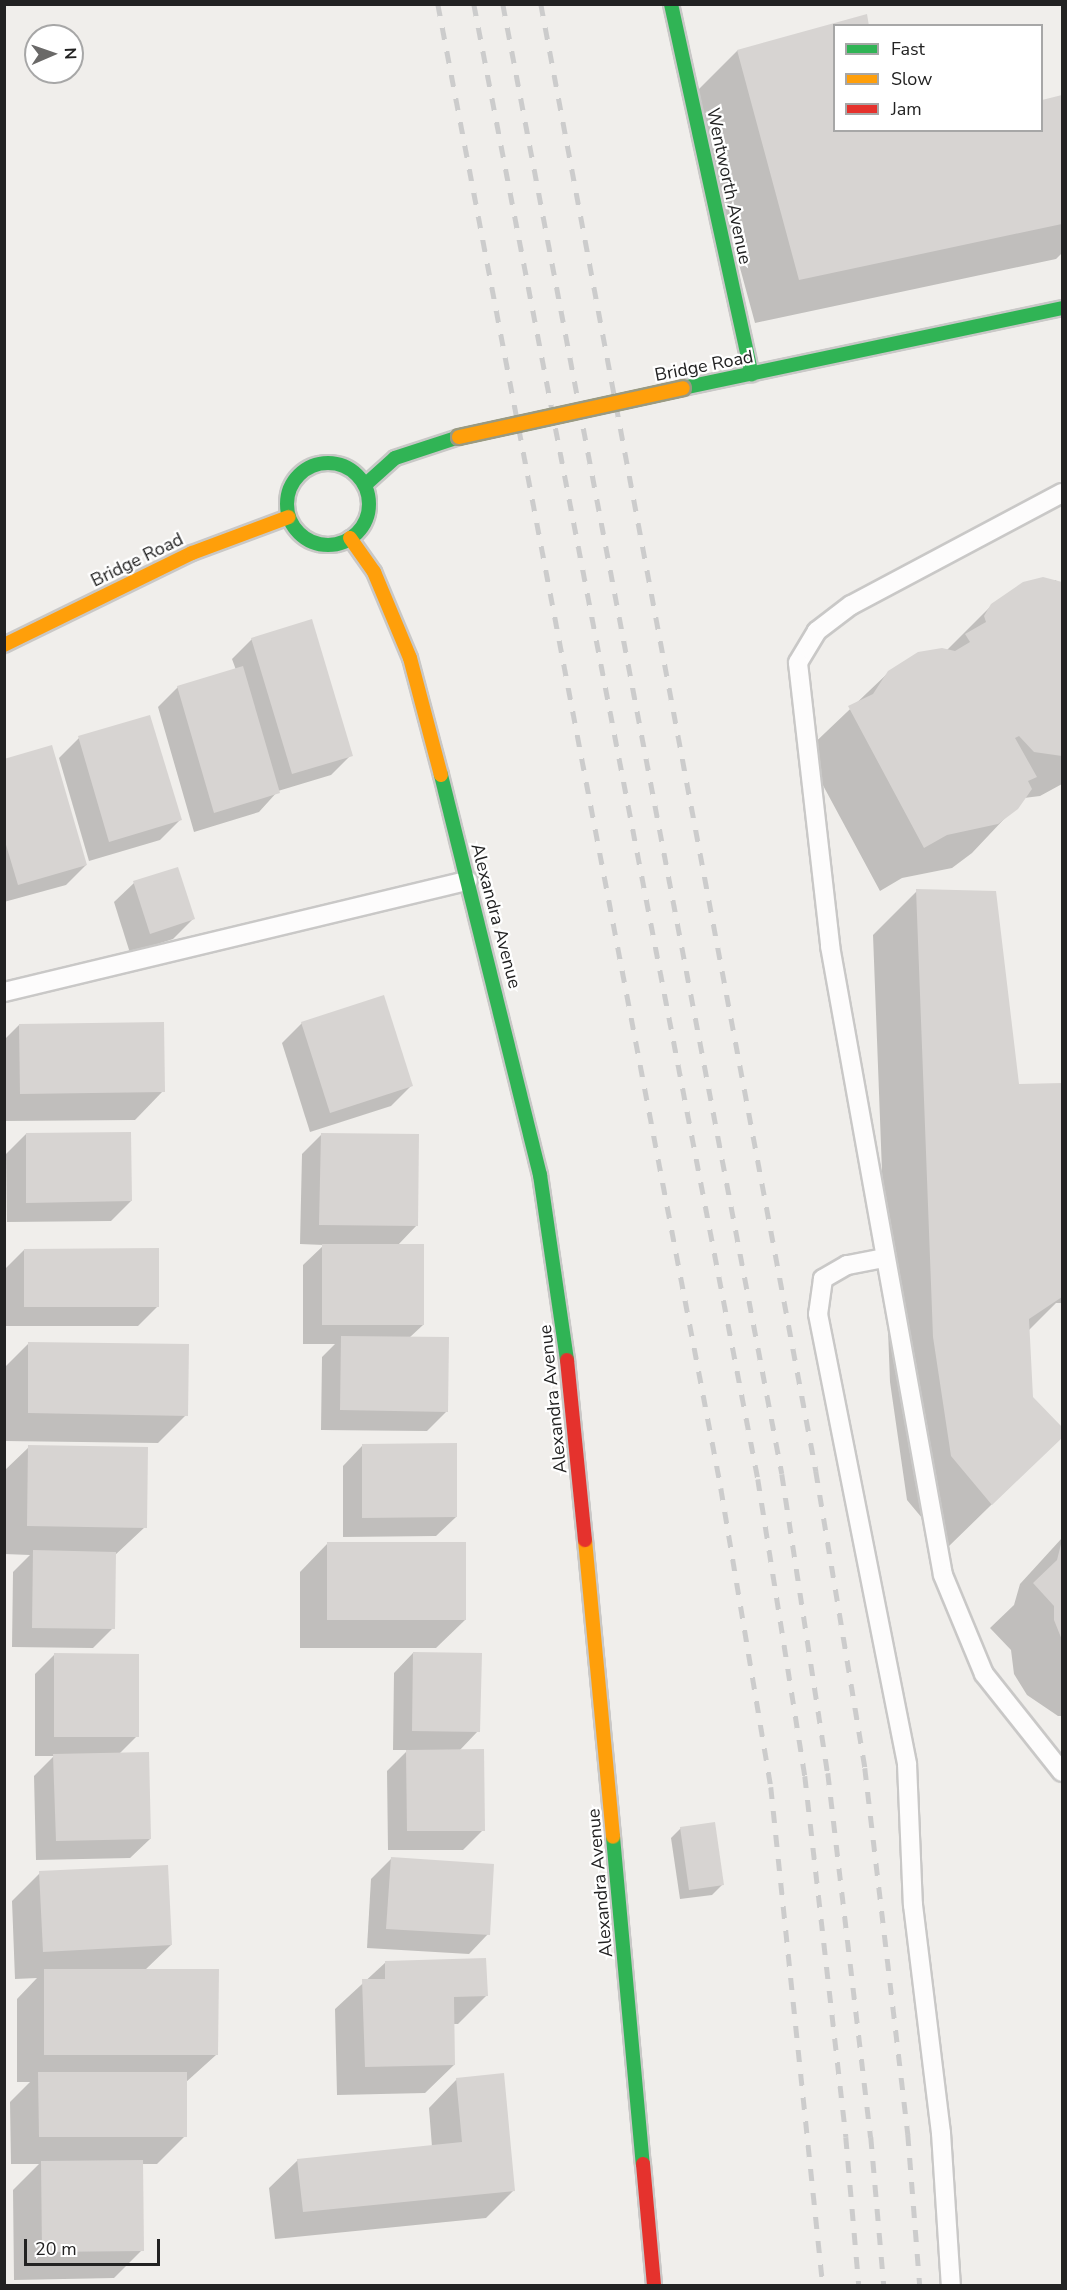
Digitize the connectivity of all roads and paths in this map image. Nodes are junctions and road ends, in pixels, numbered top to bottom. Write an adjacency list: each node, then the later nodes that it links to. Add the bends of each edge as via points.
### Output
1 (671, 4): 3 (street, Wentworth Avenue)
2 (1062, 308): 3 (street, Bridge Road)
3 (752, 374): 4 (street, Bridge Road, bridge, via 459,437 395,458)
4 (364, 485): 6 (street, via 345,466 318,463 292,484 287,504); 7 (street, via 368,509 359,531)
5 (1062, 493): 11 (lane, via 851,605 817,631 798,663 830,946)
6 (289, 517): 7 (street, via 303,537 314,543 339,544); 8 (street, Bridge Road, via 192,553)
7 (350, 538): 9 (street, Alexandra Avenue, via 374,572 410,658)
8 (4, 645)
9 (468, 881): 10 (lane); 13 (street, Alexandra Avenue, via 537,1164 560,1290)
10 (4, 992)
11 (884, 1258): 12 (lane, via 943,1575 984,1674); 14 (lane, via 847,1265 823,1279 818,1314 907,1764 913,1905 941,2133)
12 (1062, 1772)
13 (654, 2286)
14 (951, 2286)

